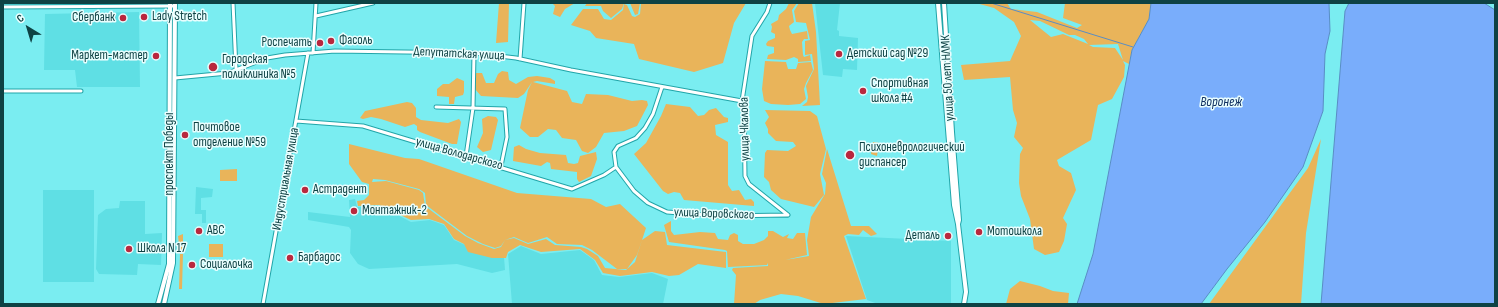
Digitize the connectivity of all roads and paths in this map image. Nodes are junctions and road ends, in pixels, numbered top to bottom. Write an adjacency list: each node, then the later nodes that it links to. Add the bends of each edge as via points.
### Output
1 (233, 3): 16 (street)
2 (316, 3): 11 (street)
3 (374, 3): 11 (street)
4 (524, 3): 15 (street)
5 (770, 3): 21 (street, улица Чкалова, via 752,36)
6 (938, 3): 25 (main road, улица 50 лет НЛМК)
7 (944, 3): 25 (main road, улица 50 лет НЛМК)
8 (172, 4): 9 (street); 17 (main road, проспект Победы); 30 (main road, проспект Победы, via 169,264)
9 (44, 5): 10 (street)
10 (3, 7)
11 (316, 16): 13 (street)
12 (308, 53): 13 (street, Депутатская улица); 16 (street, Депутатская улица, via 267,58); 24 (street, Индустриальная улица)
13 (313, 53): 14 (street, Депутатская улица)
14 (474, 53): 15 (street, Депутатская улица); 23 (street)
15 (520, 59): 18 (street, Депутатская улица)
16 (236, 69): 17 (street, Депутатская улица, via 228,73)
17 (175, 78): 31 (main road, проспект Победы, via 173,263)
18 (662, 87): 21 (street, Депутатская улица); 28 (street, via 653,114 645,128 631,141 614,150)
19 (3, 91): 20 (street)
20 (81, 91)
21 (742, 101): 29 (street, улица Чкалова, via 745,176 749,184)
22 (436, 107): 23 (street)
23 (473, 108): 26 (street); 27 (street, via 505,109 507,137)
24 (296, 121): 26 (street, улица Володарского, via 363,126); 32 (street, Индустриальная улица)
25 (952, 151): 33 (main road, улица 50 лет НЛМК, via 954,205 966,292)
26 (466, 156): 27 (street, улица Володарского)
27 (501, 166): 28 (street, улица Володарского, via 572,189)
28 (616, 167): 29 (street, улица Воровского, via 641,198 667,212 719,216)
29 (788, 215)
30 (158, 304)
31 (164, 304)
32 (263, 304)
33 (964, 304)

